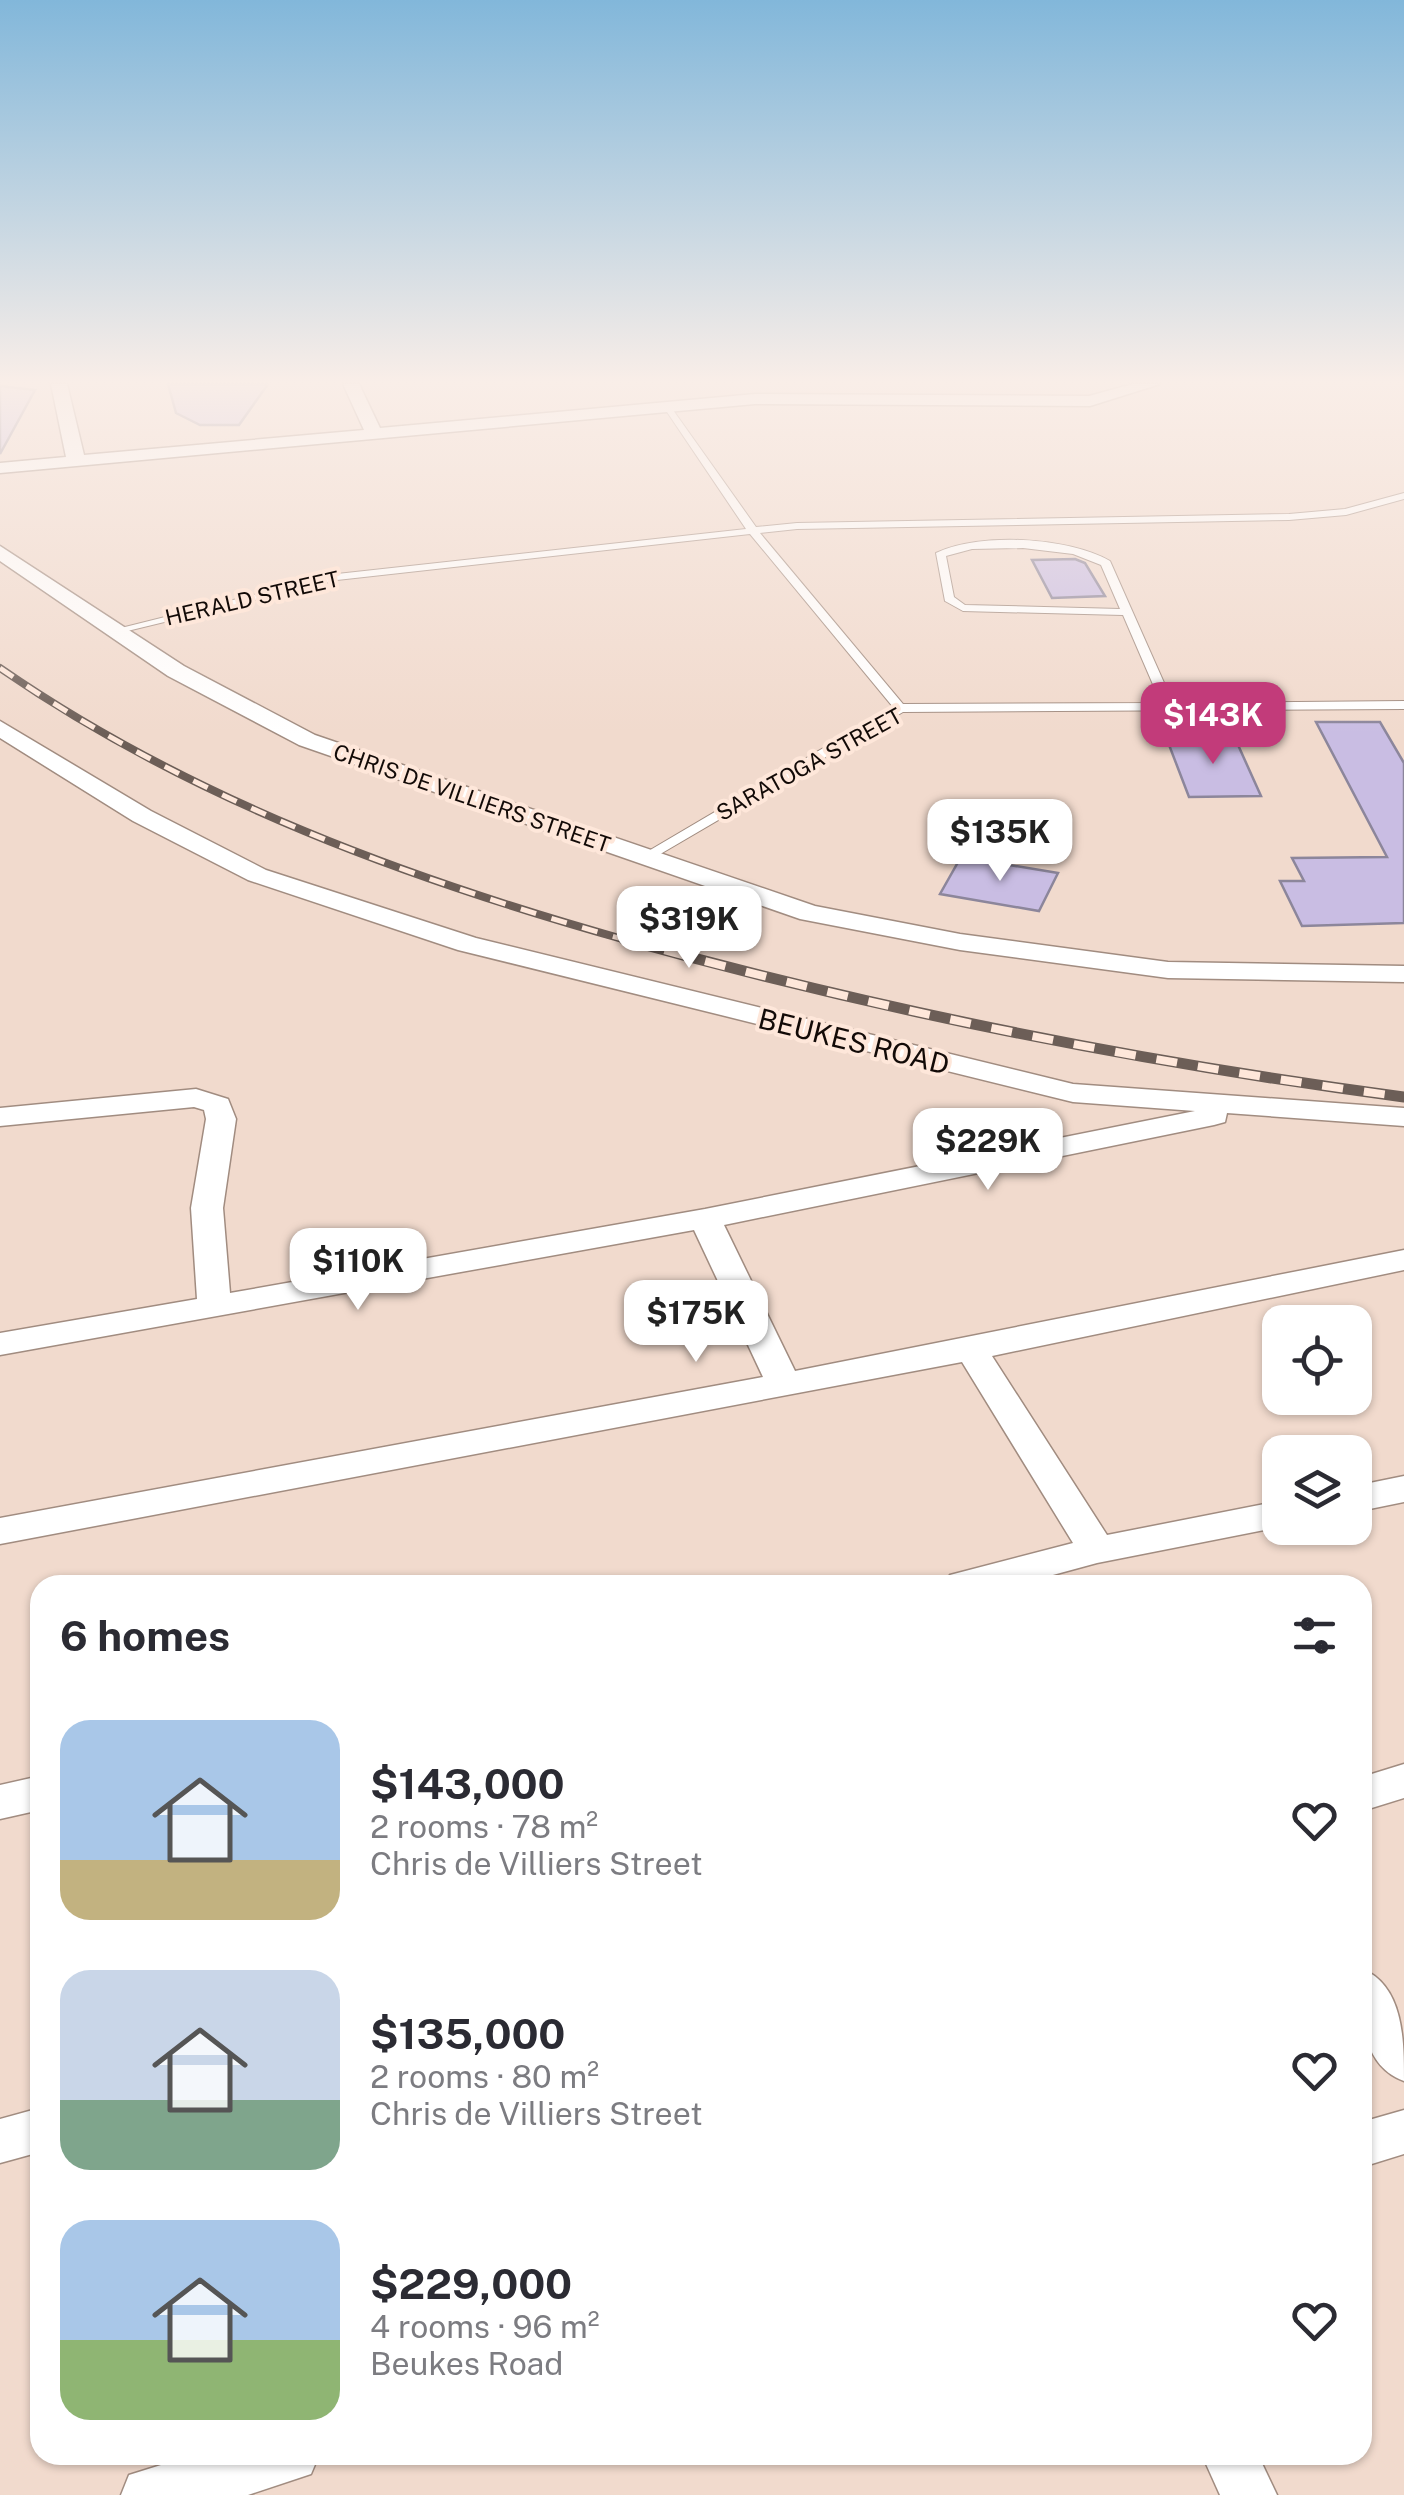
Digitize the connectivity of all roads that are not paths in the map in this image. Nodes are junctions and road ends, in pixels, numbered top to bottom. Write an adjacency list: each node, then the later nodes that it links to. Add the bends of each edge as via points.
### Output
1 (733, 500): 3 (lane)
2 (1385, 500): 3 (lane, HERALD STREET, via 1319,516 857,522)
3 (753, 530): 6 (lane, HERALD STREET, via 337,577); 9 (lane)
4 (0, 552): 6 (street, CHRIS DE VILLIERS STREET)
5 (1125, 612): 5 (lane, via 963,608 949,599 940,554 960,546 1088,552 1106,563); 8 (lane)
6 (115, 631): 11 (street, CHRIS DE VILLIERS STREET, via 219,696 307,740)
7 (1404, 705): 8 (lane, SARATOGA STREET)
8 (1170, 707): 9 (lane, SARATOGA STREET)
9 (900, 708): 11 (lane, SARATOGA STREET)
10 (0, 728): 13 (street, BEUKES ROAD, via 257,876 381,918 553,967 1056,1090)
11 (645, 859): 12 (street, CHRIS DE VILLIERS STREET, via 809,912 960,942 1168,970)
12 (1404, 974)
13 (1258, 1107): 15 (street, BEUKES ROAD); 16 (street)
14 (0, 1117): 18 (street, via 196,1098 218,1104 207,1221)
15 (1404, 1117)
16 (705, 1220): 18 (street); 21 (street)
17 (1404, 1260): 20 (street)
18 (214, 1306): 19 (street)
19 (0, 1344)
20 (971, 1349): 21 (street); 26 (street)
21 (782, 1382): 25 (street)
22 (1404, 1488): 23 (street)
23 (1372, 1495)
24 (1262, 1518): 26 (street)
25 (0, 1530)
26 (1097, 1550): 27 (street)
27 (1002, 1575)
28 (1404, 1781): 29 (street)
29 (1372, 1791)
30 (30, 1795): 31 (street)
31 (0, 1802)
32 (1372, 2007): 33 (street)
33 (1404, 2060)
34 (30, 2132): 36 (street)
35 (1404, 2132): 37 (street)
36 (0, 2140)
37 (1372, 2143)
38 (256, 2465): 40 (street)
39 (1234, 2465): 41 (street)
40 (148, 2495)
41 (1249, 2495)

